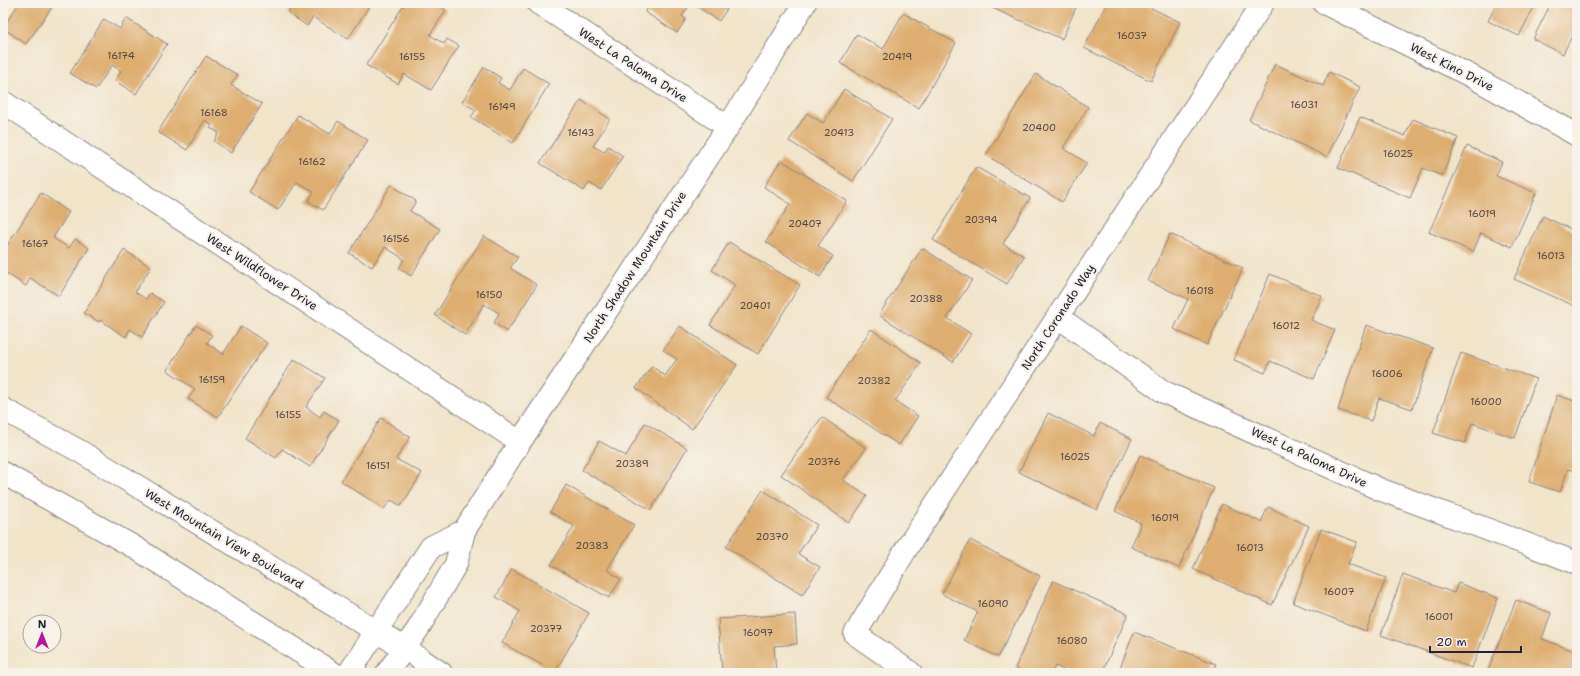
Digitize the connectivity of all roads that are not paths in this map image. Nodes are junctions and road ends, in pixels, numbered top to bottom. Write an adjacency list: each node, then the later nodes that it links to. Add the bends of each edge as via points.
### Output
1 (538, 3): 6 (street, West La Paloma Drive)
2 (805, 3): 6 (street, North Shadow Mountain Drive)
3 (1263, 3): 8 (street, North Coronado Way)
4 (1324, 3): 7 (street, West Kino Drive, via 1469,75)
5 (3, 102): 10 (street, West Wildflower Drive)
6 (728, 127): 10 (street, North Shadow Mountain Drive)
7 (1577, 135)
8 (1058, 317): 13 (street, West La Paloma Drive, via 1164,392 1379,489); 20 (street, North Coronado Way, via 908,546 855,634)
9 (3, 409): 14 (street, West Mountain View Boulevard, via 81,452)
10 (520, 442): 12 (street, North Shadow Mountain Drive)
11 (3, 473): 16 (street, via 134,547)
12 (464, 531): 14 (street, via 430,547); 15 (street, North Shadow Mountain Drive, via 456,564)
13 (1577, 562)
14 (376, 631): 15 (street, West Mountain View Boulevard); 17 (street)
15 (404, 648): 18 (street, North Shadow Mountain Drive); 19 (street, West Mountain View Boulevard)
16 (333, 673)
17 (349, 673)
18 (387, 673)
19 (442, 673)
20 (911, 673)

